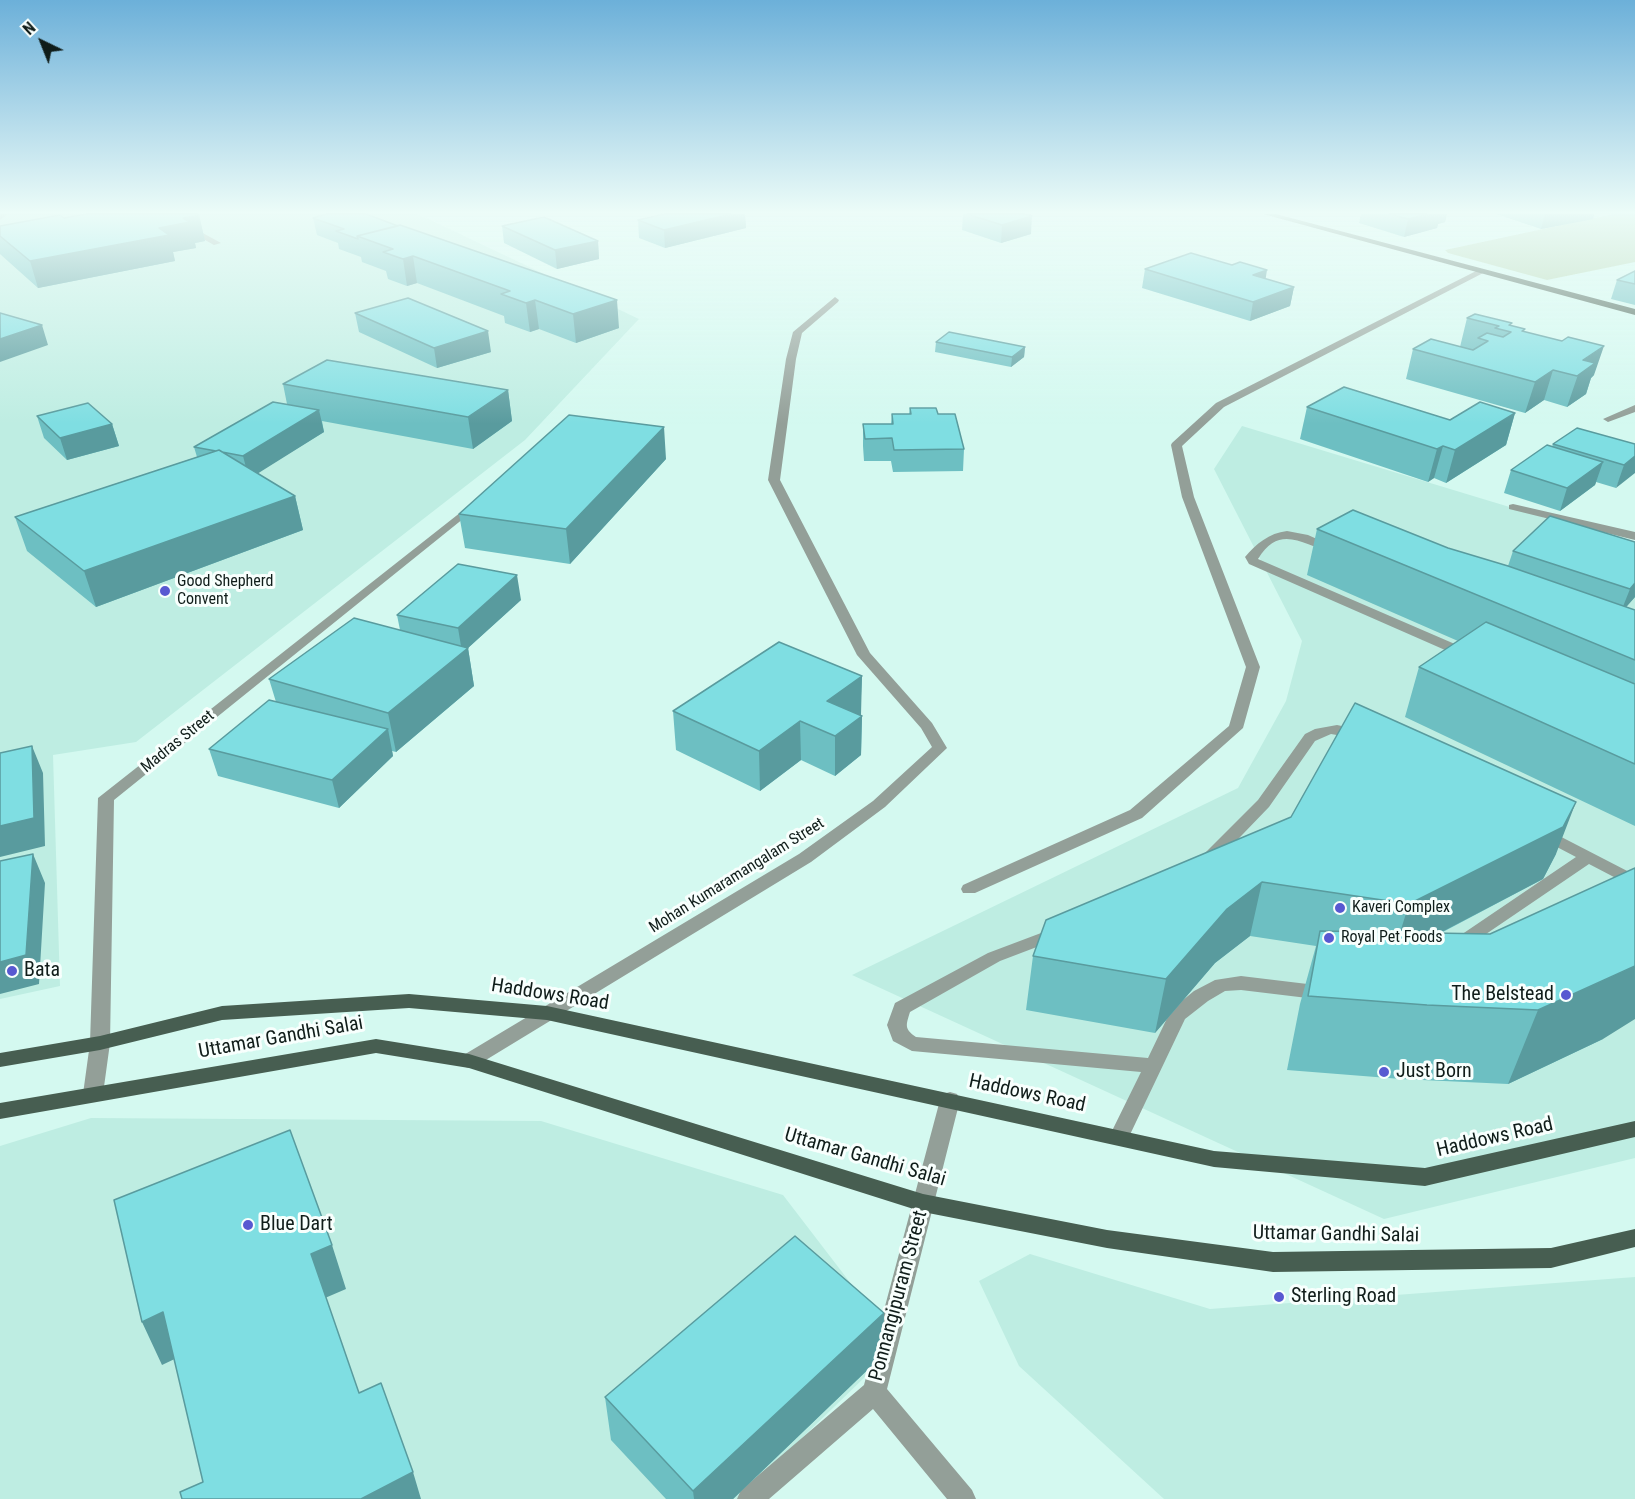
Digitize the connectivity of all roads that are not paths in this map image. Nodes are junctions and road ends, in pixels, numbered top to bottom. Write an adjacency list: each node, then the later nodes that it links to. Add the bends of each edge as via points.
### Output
1 (1458, 284): 17 (street, via 1220,405 1176,445 1188,497 1253,667 1236,728 1136,814)
2 (1531, 284): 4 (main road)
3 (835, 300): 22 (street, Mohan Kumaramangalam Street, via 798,332 774,480 864,654 927,726 940,748 879,804 805,858)
4 (1635, 312)
5 (1635, 408): 6 (street)
6 (1608, 419)
7 (480, 500): 23 (street, Madras Street, via 106,798)
8 (1513, 507): 9 (street)
9 (1635, 536)
10 (1342, 552): 11 (street, via 1285,535 1275,536 1251,557)
11 (1482, 661)
12 (1372, 742): 15 (street, via 1336,729 1312,735 1281,782 1239,832)
13 (1525, 823): 14 (street)
14 (1588, 857): 16 (street); 19 (street)
15 (1201, 865)
16 (1635, 882)
17 (969, 890)
18 (1068, 929): 26 (street, via 994,957 902,1008 896,1025 900,1036 912,1044)
19 (1446, 953)
20 (1341, 994): 26 (street, via 1241,983 1221,985 1178,1015)
21 (409, 1001): 22 (main road, Haddows Road); 23 (main road, Uttamar Gandhi Salai, via 222,1013)
22 (548, 1013): 25 (street, Mohan Kumaramangalam Street); 28 (main road, Haddows Road)
23 (100, 1043): 24 (main road, Uttamar Gandhi Salai); 27 (street, Madras Street)
24 (0, 1060)
25 (469, 1061): 27 (main road, Uttamar Gandhi Salai, via 376,1046); 32 (main road, Uttamar Gandhi Salai)
26 (1154, 1066): 31 (street)
27 (93, 1094): 29 (main road, Uttamar Gandhi Salai)
28 (950, 1100): 31 (main road, Haddows Road); 32 (street, Ponnangipuram Street)
29 (0, 1111)
30 (1635, 1129): 31 (main road, Haddows Road, via 1425,1177 1214,1159)
31 (1119, 1137)
32 (923, 1203): 33 (main road, Uttamar Gandhi Salai, via 1107,1239 1273,1262 1551,1258); 34 (street, Ponnangipuram Street)
33 (1635, 1238)
34 (874, 1392): 35 (street); 36 (street, Ponnangipuram Street)
35 (750, 1499)
36 (963, 1499)

